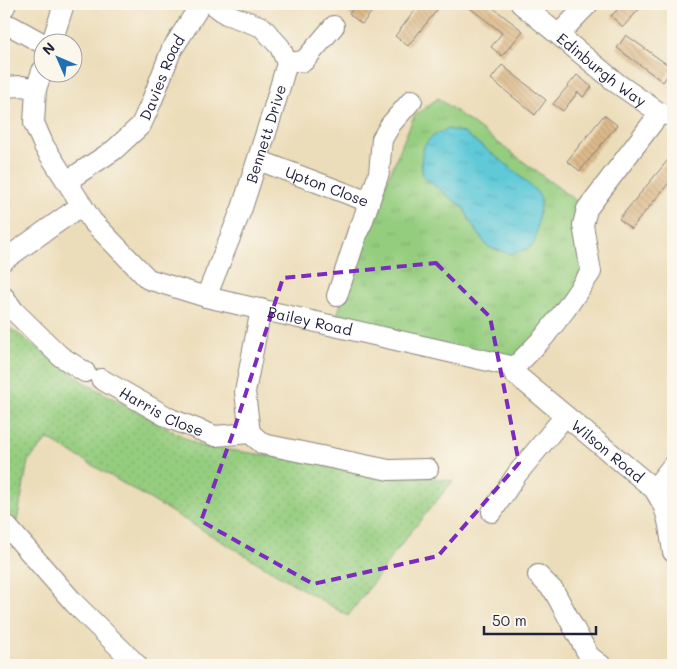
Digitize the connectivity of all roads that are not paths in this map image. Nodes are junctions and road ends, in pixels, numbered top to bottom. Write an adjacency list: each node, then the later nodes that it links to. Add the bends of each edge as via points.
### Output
1 (6, 4): 7 (street)
2 (64, 4): 10 (street)
3 (201, 4): 20 (street, Davies Road, via 171,51 141,125 114,150)
4 (213, 4): 13 (street, via 226,14 262,27 280,47)
5 (521, 4): 11 (street, Edinburgh Way)
6 (588, 4): 11 (street)
7 (4, 8)
8 (4, 25): 12 (street)
9 (334, 26): 13 (street, via 304,60)
10 (55, 32)
11 (559, 34): 18 (street, Edinburgh Way, via 618,84)
12 (32, 38)
13 (287, 63): 19 (street, Bennett Drive)
14 (33, 82): 16 (street, Bailey Road)
15 (39, 82): 20 (street, Bailey Road, via 34,123 44,146)
16 (4, 87)
17 (412, 100): 21 (street, Upton Close, via 382,139 379,173)
18 (667, 114): 28 (street, Edinburgh Way, via 587,209 582,225 591,272 544,337)
19 (258, 160): 21 (street, Upton Close); 25 (street, Bennett Drive)
20 (67, 181): 22 (street, Bailey Road)
21 (369, 202): 24 (street)
22 (82, 205): 23 (street); 25 (street, Bailey Road, via 92,221 148,279)
23 (4, 260)
24 (337, 296)
25 (206, 297): 27 (street, Bailey Road)
26 (4, 298): 30 (street, Harris Close, via 60,356 171,419 215,436)
27 (261, 309): 28 (street, Bailey Road); 30 (street, via 245,392)
28 (515, 367): 29 (street, Wilson Road, via 514,373)
29 (565, 416): 33 (street, Wilson Road); 34 (street, via 517,474)
30 (250, 433): 32 (street, via 264,444 389,470)
31 (673, 465): 33 (street)
32 (428, 469)
33 (654, 489): 36 (street, Wilson Road, via 663,503)
34 (492, 512)
35 (4, 523): 38 (street, via 75,604)
36 (673, 552)
37 (538, 575): 39 (street, via 554,591 590,656)
38 (137, 665)
39 (600, 665)

